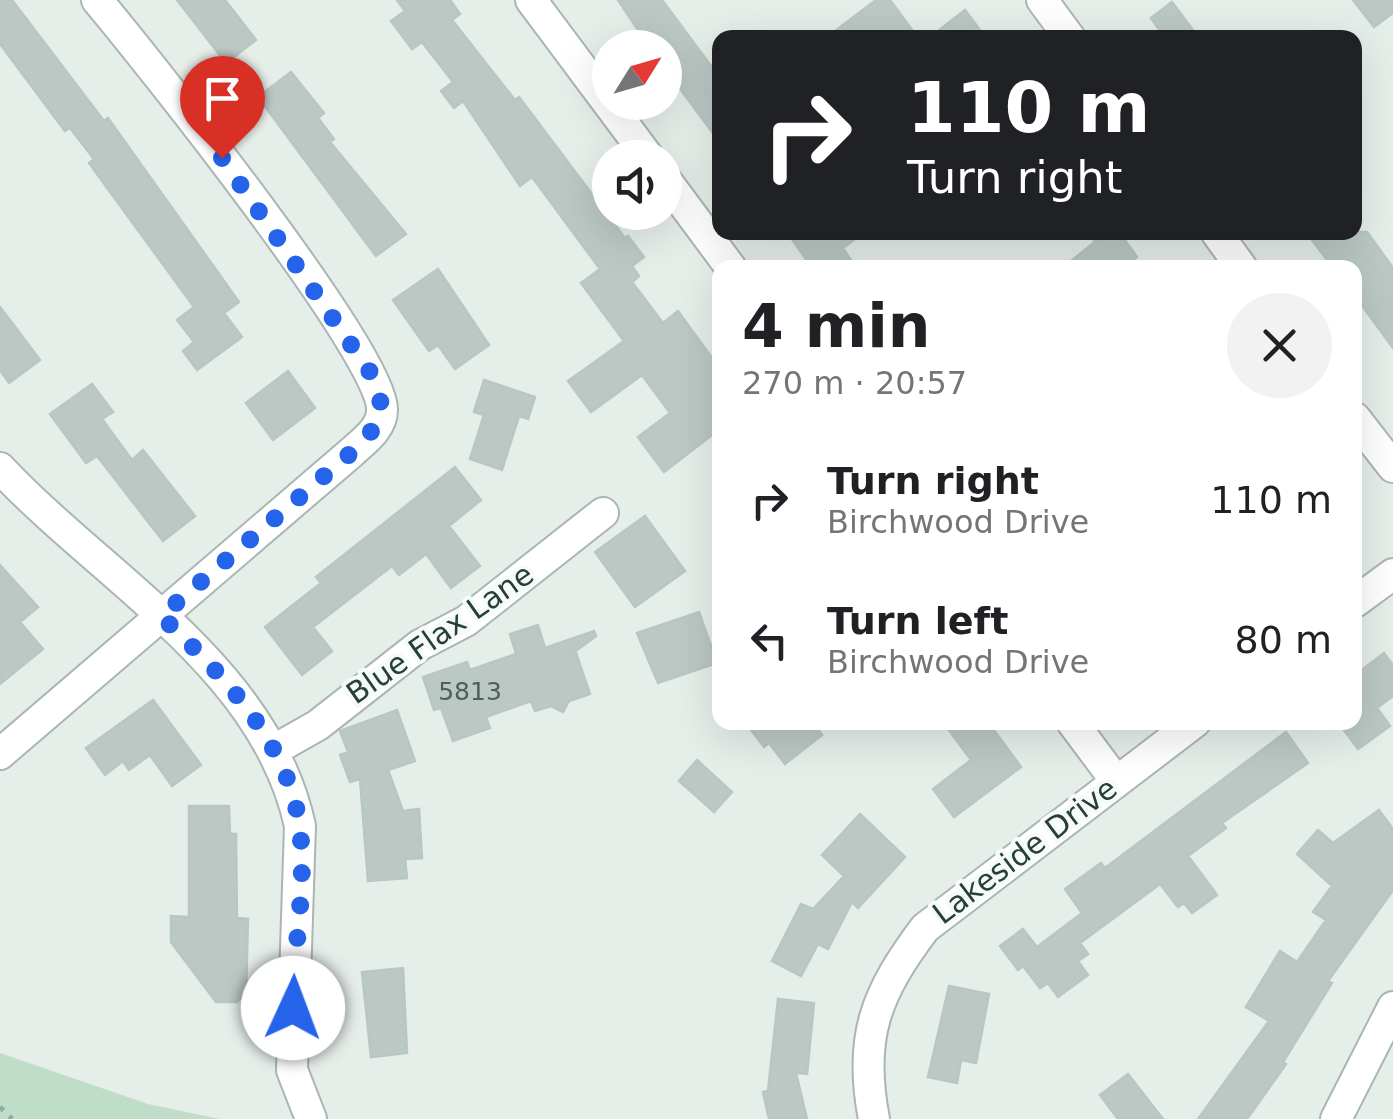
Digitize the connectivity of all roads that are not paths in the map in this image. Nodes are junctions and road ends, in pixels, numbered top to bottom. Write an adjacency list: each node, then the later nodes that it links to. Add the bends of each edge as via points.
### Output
1 (98, 0): 14 (street, via 310,281 370,372 382,411 374,431 352,452)
2 (531, 0): 5 (street)
3 (1042, 0): 4 (street)
4 (1064, 30)
5 (636, 140)
6 (682, 202): 7 (street)
7 (725, 260)
8 (1362, 427): 9 (street)
9 (1393, 466)
10 (0, 468): 14 (street)
11 (603, 513): 17 (street, Blue Flax Lane, via 466,621 420,645 318,725)
12 (1393, 574): 13 (street)
13 (1362, 597)
14 (161, 616): 17 (street, via 246,708); 18 (street)
15 (1078, 730): 19 (street)
16 (1183, 730): 19 (street, Lakeside Drive)
17 (274, 750): 21 (street, via 300,826 292,1070)
18 (0, 754)
19 (1116, 781): 22 (street, Lakeside Drive, via 952,904 896,967 867,1041)
20 (1393, 1008): 23 (street)
21 (311, 1119)
22 (874, 1119)
23 (1336, 1119)

